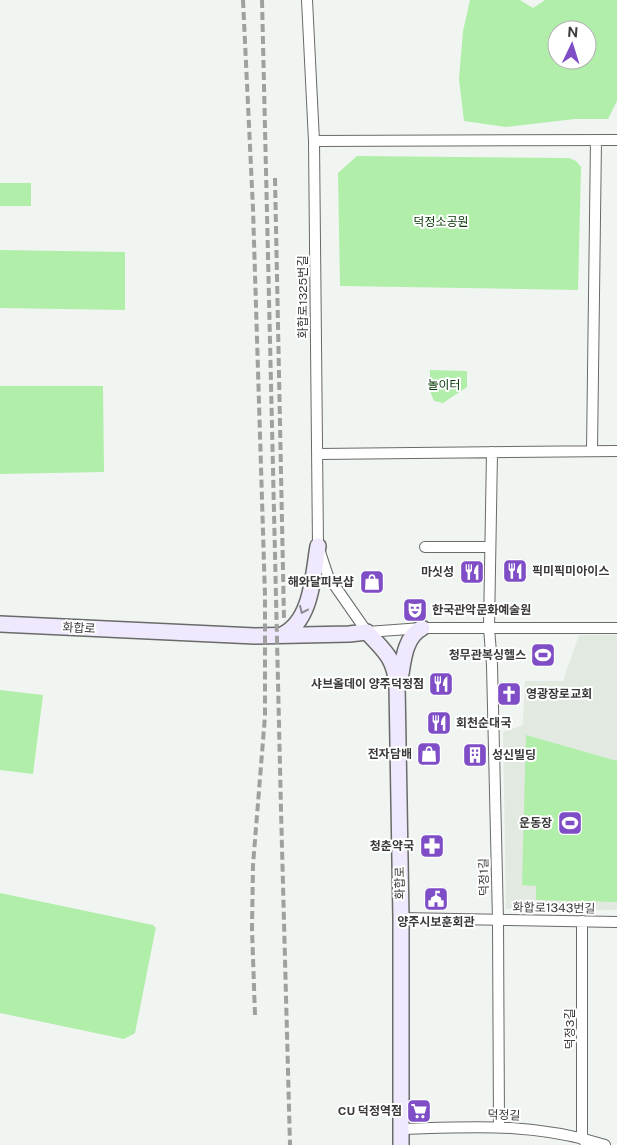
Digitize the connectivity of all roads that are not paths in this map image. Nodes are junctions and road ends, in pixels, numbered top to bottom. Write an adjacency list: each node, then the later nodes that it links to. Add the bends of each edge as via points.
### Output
1 (307, 0): 4 (street, 화합로1325번길)
2 (596, 140): 3 (street); 4 (street); 5 (street)
3 (617, 140)
4 (314, 141): 8 (street, 화합로1325번길)
5 (592, 451): 6 (street); 7 (street)
6 (617, 451)
7 (492, 452): 8 (street); 11 (street)
8 (318, 454): 9 (street, 화합로1325번길)
9 (318, 546): 16 (street, 화합로1325번길, via 328,576); 17 (main road, one-way to 17, via 309,598)
10 (425, 547): 11 (street)
11 (490, 547): 14 (street)
12 (0, 624): 17 (main road, 화합로)
13 (422, 628): 14 (street, 화합로); 16 (street, 화합로); 18 (main road, via 409,641)
14 (489, 628): 15 (street, 화합로); 20 (street, 덕정1길)
15 (617, 628)
16 (367, 632): 17 (main road, 화합로); 18 (main road, 화합로, via 392,659)
17 (289, 635)
18 (397, 694): 19 (main road, 화합로)
19 (401, 918): 20 (street, 화합로1343번길); 24 (main road, 화합로)
20 (498, 920): 21 (street, 화합로1343번길); 23 (street, 덕정1길)
21 (582, 921): 22 (street, 화합로1343번길); 25 (street, 덕정3길)
22 (617, 922)
23 (499, 1126): 24 (street, 덕정길); 25 (street, 덕정길, via 540,1130)
24 (401, 1129): 26 (main road, 화합로)
25 (585, 1141): 27 (street, 덕정길)
26 (401, 1145)
27 (605, 1145)

